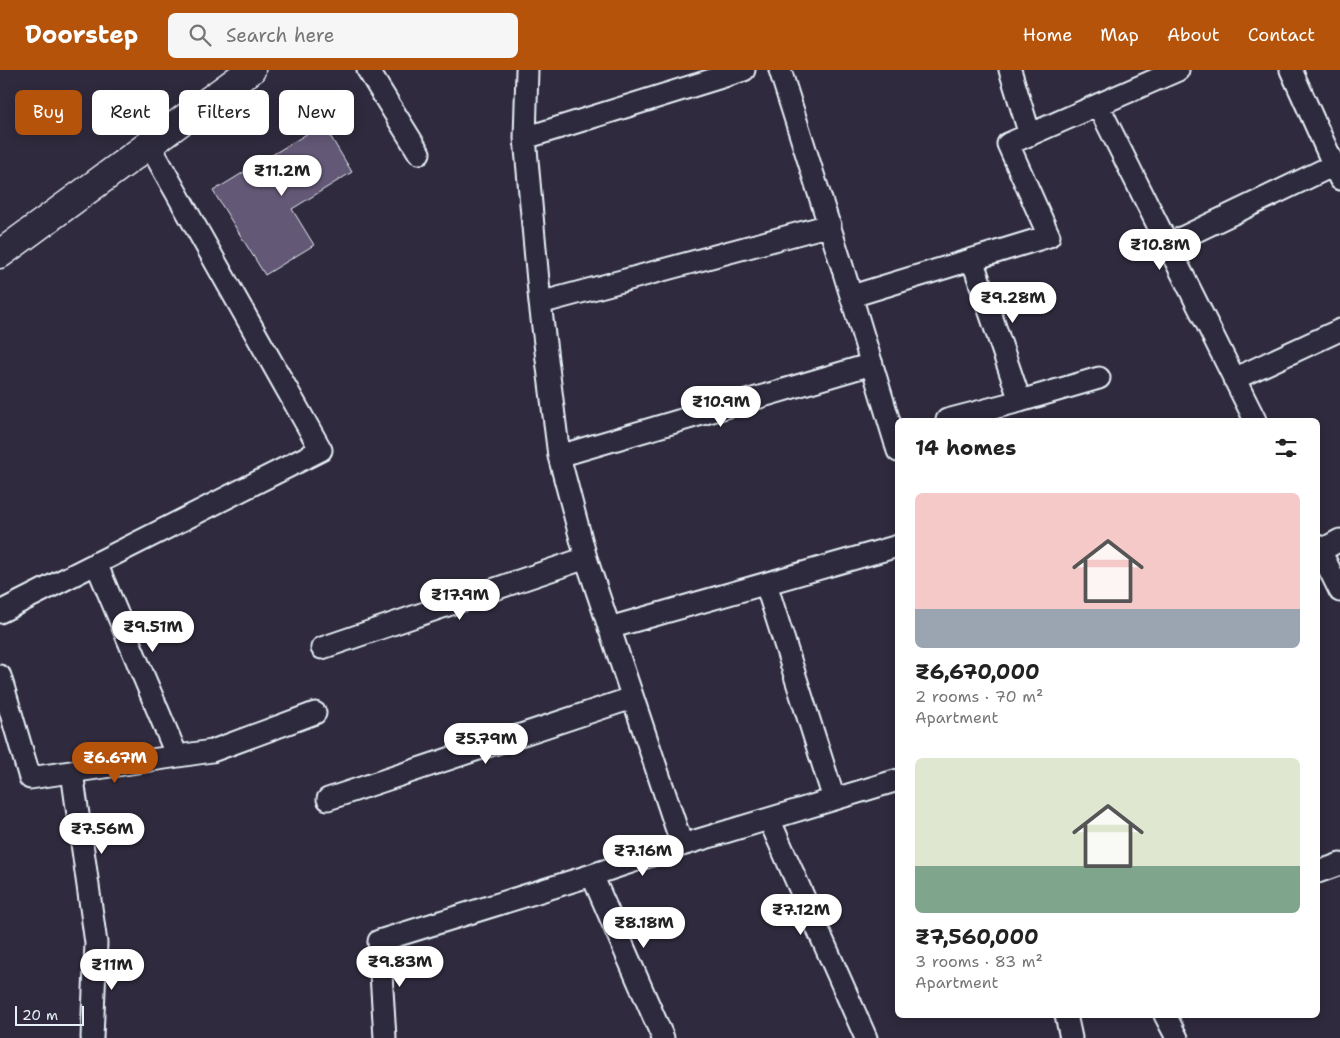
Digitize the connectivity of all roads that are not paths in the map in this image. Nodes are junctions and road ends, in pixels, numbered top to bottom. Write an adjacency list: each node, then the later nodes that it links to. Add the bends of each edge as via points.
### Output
1 (251, 70): 12 (street)
2 (368, 70): 13 (street)
3 (527, 70): 11 (street)
4 (744, 70): 11 (street)
5 (780, 70): 15 (street)
6 (1010, 70): 10 (street)
7 (1178, 70): 9 (street)
8 (1292, 70): 14 (street)
9 (1098, 105): 10 (street); 16 (street)
10 (1030, 135): 18 (street, via 1008,144 1049,236)
11 (526, 138): 20 (street)
12 (149, 144): 17 (street); 35 (street, via 321,450)
13 (419, 153)
14 (1337, 172): 16 (street)
15 (830, 225): 19 (street); 20 (street)
16 (1167, 245): 24 (street)
17 (0, 254)
18 (972, 259): 19 (street); 25 (street)
19 (852, 296): 22 (street)
20 (540, 303): 29 (street)
21 (1340, 330): 24 (street)
22 (872, 364): 28 (street); 29 (street)
23 (1099, 378): 25 (street)
24 (1234, 379): 27 (street)
25 (1020, 401): 26 (street)
26 (954, 418)
27 (1254, 418)
28 (895, 436)
29 (559, 456): 34 (street)
30 (1340, 540): 32 (street)
31 (895, 547): 36 (street)
32 (1320, 548)
33 (1320, 550): 37 (street)
34 (586, 558): 39 (street); 40 (street)
35 (96, 563): 38 (street); 44 (street)
36 (766, 584): 39 (street); 48 (street)
37 (1340, 590)
38 (0, 612)
39 (609, 628): 42 (street)
40 (322, 648)
41 (0, 676): 45 (street, via 30,778)
42 (632, 698): 47 (street); 50 (street)
43 (315, 712): 44 (street, via 212,751)
44 (177, 756): 45 (street)
45 (72, 772): 56 (street, via 96,943)
46 (895, 781): 48 (street)
47 (328, 799)
48 (834, 799): 49 (street)
49 (769, 818): 50 (street); 59 (street)
50 (682, 845): 53 (street)
51 (1340, 864): 52 (street)
52 (1320, 871)
53 (592, 875): 57 (street, via 379,941); 58 (street)
54 (1067, 1018): 60 (street)
55 (1167, 1018): 61 (street)
56 (92, 1038)
57 (385, 1038)
58 (663, 1038)
59 (866, 1038)
60 (1071, 1038)
61 (1177, 1038)

